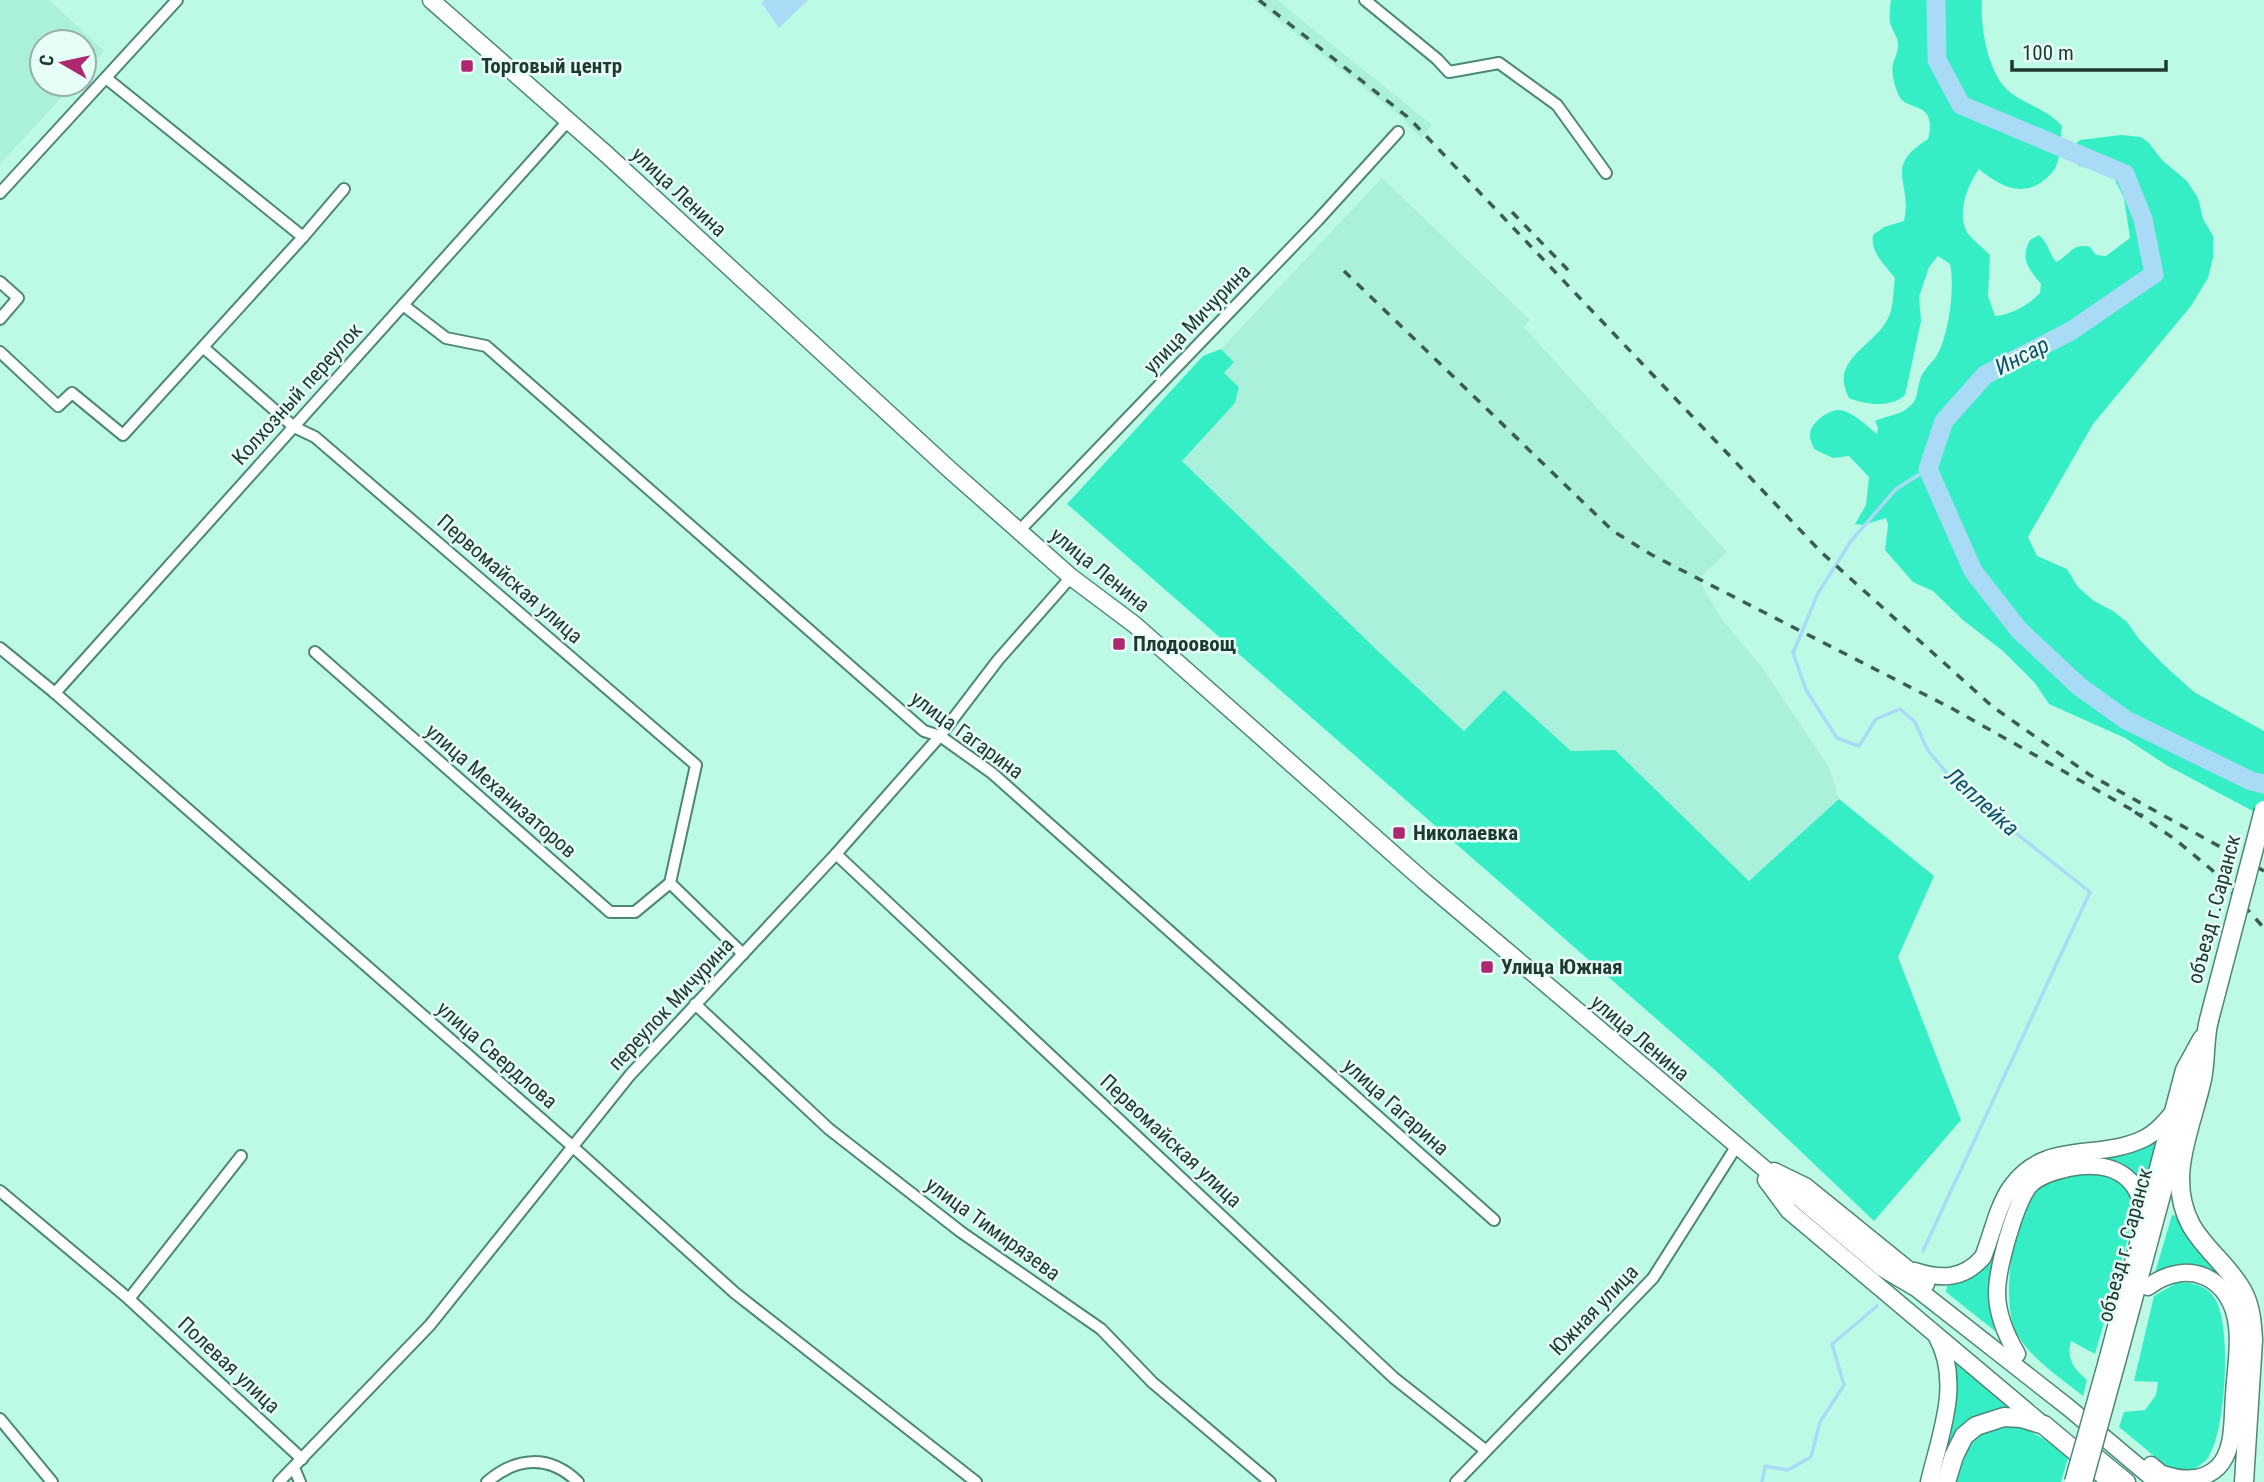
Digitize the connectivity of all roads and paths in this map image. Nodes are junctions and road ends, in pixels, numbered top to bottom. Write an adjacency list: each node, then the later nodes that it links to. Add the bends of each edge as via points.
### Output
1 (177, 0): 4 (street)
2 (431, 0): 5 (main road, улица Ленина)
3 (1365, 0): 7 (street, via 1448,72 1499,64 1557,105)
4 (106, 78): 9 (street); 10 (street)
5 (568, 121): 12 (street, Колхозный переулок); 17 (main road, улица Ленина)
6 (1398, 132): 17 (street, улица Мичурина)
7 (1606, 173)
8 (344, 189): 10 (street)
9 (0, 193)
10 (303, 237): 14 (street)
11 (0, 282): 13 (street, via 18,298)
12 (403, 305): 16 (street, Колхозный переулок); 22 (street, улица Гагарина, via 446,338 486,346 924,731)
13 (0, 318)
14 (204, 348): 15 (street, via 124,435 72,393 58,406); 16 (street, Первомайская улица)
15 (0, 352)
16 (294, 427): 21 (street, Колхозный переулок); 25 (street, Первомайская улица, via 315,437 696,765)
17 (1020, 530): 18 (main road, улица Ленина)
18 (1071, 577): 22 (street, переулок Мичурина, via 998,660); 31 (main road, улица Ленина, via 1135,625 1425,883)
19 (0, 648): 21 (street, улица Свердлова)
20 (314, 652): 25 (street, улица Механизаторов, via 610,912 635,912)
21 (55, 693): 30 (street, улица Свердлова)
22 (940, 736): 24 (street, переулок Мичурина); 36 (street, улица Гагарина, via 992,773)
23 (2264, 810): 28 (main road, объезд г.Саранск, bridge)
24 (836, 853): 26 (street, переулок Мичурина); 47 (street, Первомайская улица, via 1394,1378)
25 (670, 883): 26 (street)
26 (743, 954): 27 (street, переулок Мичурина)
27 (695, 1004): 30 (street, переулок Мичурина); 56 (street, улица Тимирязева, via 829,1129 961,1232 1101,1329 1152,1382)
28 (2208, 1025): 29 (main road, via 2186,1070); 34 (main road, via 2203,1076); 44 (main road, объезд г. Саранск)
29 (2175, 1111): 37 (main road); 38 (main road, via 2143,1139 2048,1158 2022,1173 2009,1189 1983,1257 1965,1273 1938,1277)
30 (572, 1146): 48 (street, переулок Мичурина, via 430,1325); 55 (street, улица Свердлова, via 735,1293)
31 (1736, 1147): 33 (main road, улица Ленина); 47 (street, Южная улица, via 1653,1278)
32 (241, 1156): 41 (street)
33 (1750, 1158): 38 (main road, via 1805,1186); 39 (main road, улица Ленина); 42 (main road, via 1789,1211)
34 (2179, 1167): 40 (main road); 65 (main road, via 2179,1185 2190,1222 2243,1292 2251,1318)
35 (0, 1191): 41 (street, Полевая улица)
36 (1494, 1220)
37 (2145, 1222): 43 (main road, via 2136,1185 2109,1168 2059,1170 2031,1185 2010,1231 1997,1294 2006,1336); 44 (main road)
38 (1904, 1267): 43 (main road)
39 (1882, 1268): 49 (main road, via 1924,1294); 64 (main road, via 1909,1299)
40 (2148, 1287): 44 (main road); 49 (main road, via 2169,1274 2196,1273 2209,1278 2229,1299 2237,1324 2231,1435 2224,1458 2200,1477)
41 (129, 1299): 48 (street, Полевая улица)
42 (1934, 1332): 46 (main road); 58 (main road, via 1947,1361 1949,1394)
43 (2017, 1354): 49 (main road)
44 (2117, 1362): 60 (main road, bridge); 61 (main road, объезд г. Саранск, bridge); 62 (main road)
45 (0, 1419): 50 (street)
46 (2044, 1425): 59 (main road, via 2004,1417 1976,1426 1964,1436); 63 (main road)
47 (1485, 1450): 57 (street, Южная улица)
48 (298, 1463): 51 (street); 52 (street)
49 (2164, 1479)
50 (52, 1482)
51 (279, 1482)
52 (300, 1482)
53 (487, 1482): 54 (street, via 508,1467 533,1461 555,1466)
54 (578, 1482)
55 (976, 1482)
56 (1270, 1482)
57 (1456, 1482)
58 (1929, 1482)
59 (1946, 1482)
60 (2074, 1482)
61 (2084, 1482)
62 (2095, 1482)
63 (2112, 1482)
64 (2127, 1482)
65 (2244, 1482)

